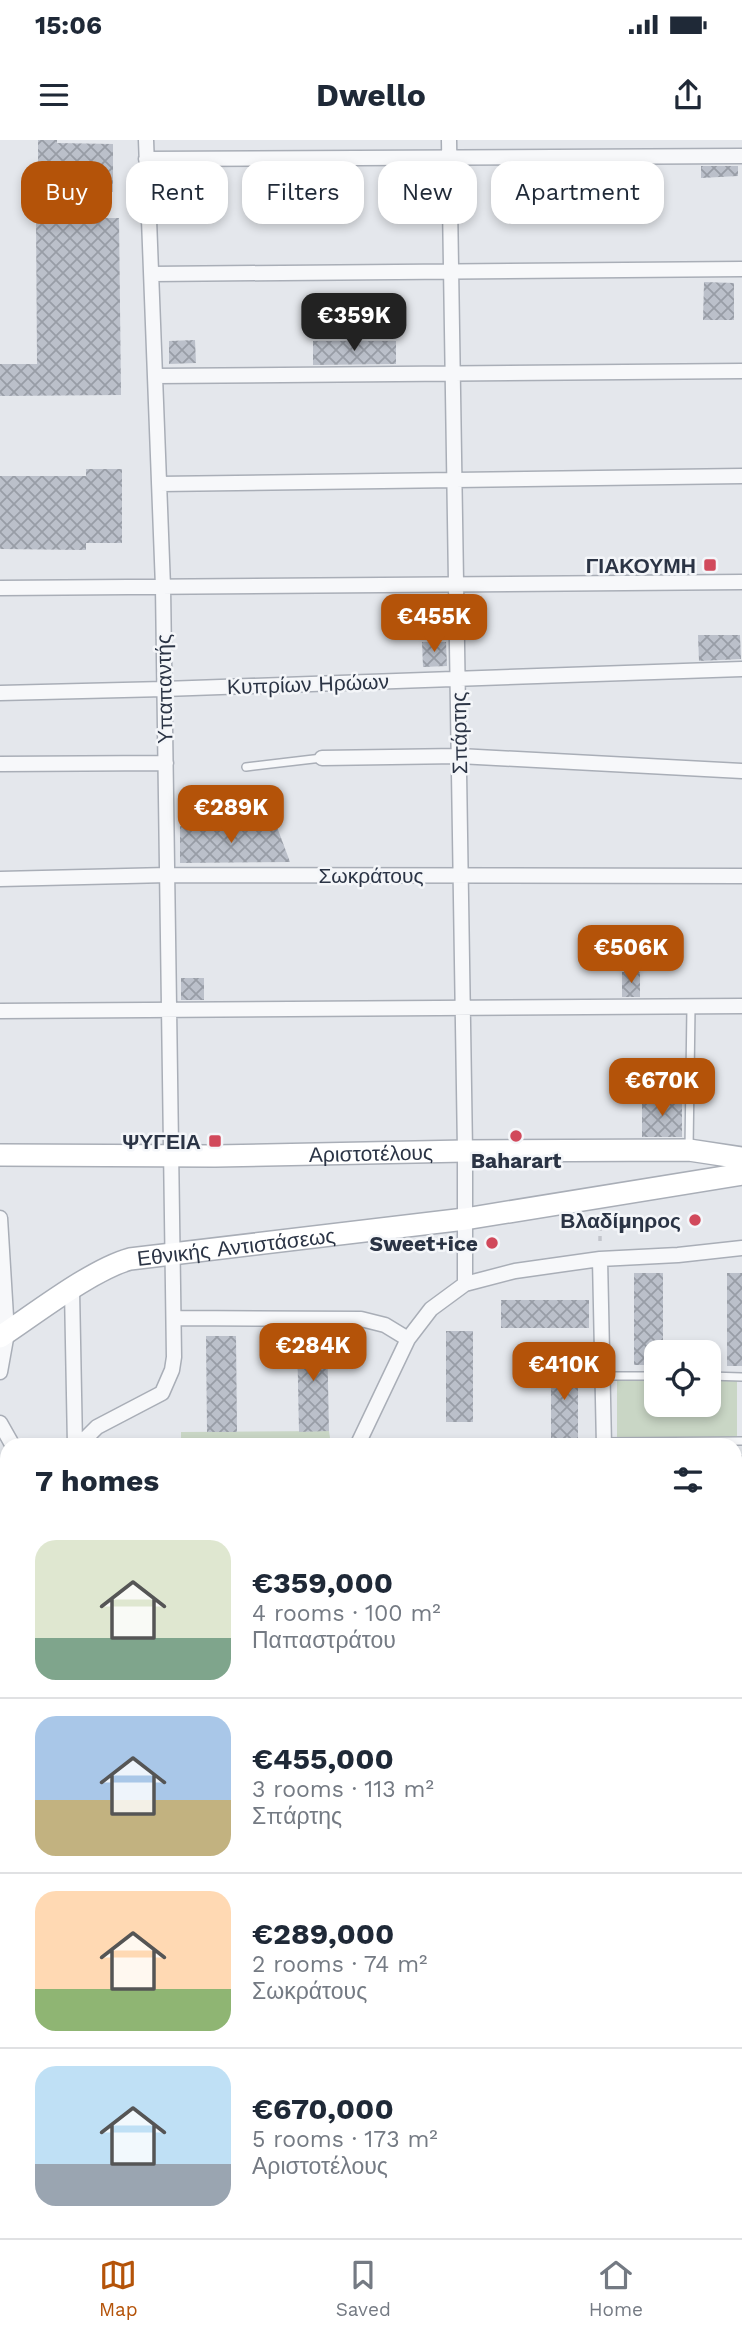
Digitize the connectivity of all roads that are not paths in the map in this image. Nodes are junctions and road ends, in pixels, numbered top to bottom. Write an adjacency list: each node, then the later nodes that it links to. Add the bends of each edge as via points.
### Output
1 (146, 140): 5 (street, Υπαπαντής)
2 (449, 140): 4 (street, Σπάρτης)
3 (742, 156): 4 (street)
4 (450, 158): 5 (street); 7 (street, Σπάρτης)
5 (146, 159): 8 (street, Υπαπαντής)
6 (742, 269): 7 (street)
7 (451, 271): 8 (street); 10 (street, Σπάρτης)
8 (152, 274): 11 (street, Υπαπαντής)
9 (742, 372): 10 (street)
10 (453, 373): 11 (street); 13 (street, Σπάρτης)
11 (155, 376): 14 (street, Υπαπαντής)
12 (742, 476): 13 (street)
13 (455, 481): 14 (street); 16 (street, Σπάρτης)
14 (159, 484): 17 (street, Υπαπαντής)
15 (742, 582): 16 (street)
16 (456, 584): 17 (street); 20 (street, Σπάρτης)
17 (163, 587): 18 (street); 21 (street, Υπαπαντής)
18 (0, 588)
19 (742, 669): 20 (street, Κυπρίων Ηρώων)
20 (458, 679): 21 (street, Κυπρίων Ηρώων); 23 (street, Σπάρτης)
21 (164, 689): 22 (street, Κυπρίων Ηρώων); 25 (street, Υπαπαντής)
22 (0, 693)
23 (459, 755): 24 (street); 28 (street); 30 (street, Σπάρτης)
24 (322, 758): 27 (lane)
25 (166, 763): 26 (street); 29 (street, Υπαπαντής)
26 (0, 764)
27 (246, 767)
28 (742, 771)
29 (168, 875): 30 (street, Σωκράτους); 32 (street, Σωκράτους); 36 (street, Υπαπαντής)
30 (461, 875): 31 (street, Σωκράτους); 35 (street, Σπάρτης)
31 (742, 876)
32 (0, 879)
33 (742, 1006): 34 (street)
34 (691, 1007): 35 (street); 38 (lane)
35 (463, 1009): 36 (street); 39 (street, Σπάρτης)
36 (170, 1010): 37 (street); 41 (street, Υπαπαντής)
37 (0, 1011)
38 (689, 1150): 39 (street, Αριστοτέλους); 42 (street, Αριστοτέλους)
39 (465, 1151): 41 (street, Αριστοτέλους); 45 (street, Σπάρτης)
40 (0, 1154): 41 (street, Αριστοτέλους)
41 (172, 1157): 47 (street, Υπαπαντής)
42 (742, 1158)
43 (742, 1174): 45 (street, Εθνικής Αντιστάσεως)
44 (0, 1218): 52 (street)
45 (465, 1219): 47 (street, Εθνικής Αντιστάσεως); 49 (street, Σπάρτης)
46 (742, 1248): 48 (street)
47 (173, 1253): 50 (street, Εθνικής Αντιστάσεως, via 121,1262); 51 (street, Υπαπαντής)
48 (600, 1259): 49 (street, via 515,1271); 55 (street)
49 (465, 1284): 53 (street, via 431,1309)
50 (72, 1290): 52 (street, Εθνικής Αντιστάσεως); 59 (street)
51 (174, 1318): 53 (street, via 362,1319 385,1325); 60 (street, Υπαπαντής, via 173,1365 162,1393 97,1427)
52 (2, 1334): 54 (street)
53 (408, 1339): 61 (street)
54 (0, 1372)
55 (604, 1376): 56 (lane); 62 (street)
56 (644, 1376)
57 (721, 1376): 58 (lane)
58 (742, 1377)
59 (77, 1438)
60 (85, 1438)
61 (361, 1438)
62 (604, 1438)
63 (742, 1460): 64 (lane)
64 (742, 1500): 65 (lane)
65 (742, 1640)

